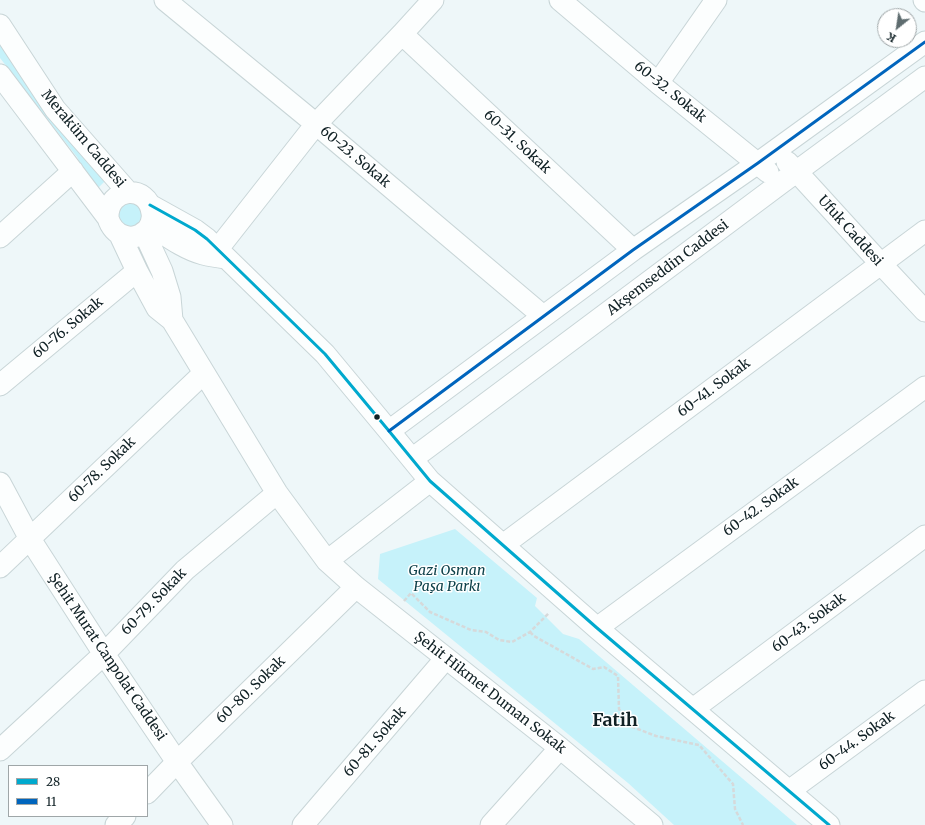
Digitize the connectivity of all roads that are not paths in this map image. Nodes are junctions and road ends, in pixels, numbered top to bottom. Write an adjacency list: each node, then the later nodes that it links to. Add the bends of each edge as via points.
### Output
1 (165, 0): 11 (street, 60-23. Sokak)
2 (433, 0): 6 (street)
3 (560, 0): 10 (street, 60-32. Sokak)
4 (716, 0): 10 (street)
5 (0, 25): 16 (street, Meraküm Caddesi, via 55,109)
6 (402, 34): 11 (street); 23 (street, 60-31. Sokak)
7 (925, 42): 12 (street)
8 (0, 74): 14 (street, Meraküm Caddesi)
9 (925, 78): 15 (street, Akşemseddin Caddesi)
10 (658, 83): 13 (street, 60-32. Sokak)
11 (316, 124): 24 (street); 28 (street, 60-23. Sokak)
12 (775, 151): 13 (street); 15 (street, Ufuk Caddesi)
13 (758, 163): 15 (street, 60-32. Sokak); 23 (street)
14 (73, 171): 18 (street, Meraküm Caddesi); 22 (street)
15 (789, 178): 25 (street, Ufuk Caddesi); 34 (street, Akşemseddin Caddesi)
16 (128, 192): 17 (street, Meraküm Caddesi, via 143,196); 18 (street, Meraküm Caddesi, via 112,201)
17 (150, 205): 19 (street, via 153,215); 24 (street, Meraküm Caddesi, via 194,230)
18 (108, 218): 21 (street, Meraküm Caddesi, via 112,228)
19 (147, 229): 21 (street, via 134,237); 24 (street, via 203,254); 29 (street, via 170,298)
20 (925, 231): 25 (street, 60-41. Sokak)
21 (120, 235): 26 (street, Meraküm Caddesi)
22 (0, 237)
23 (633, 250): 28 (street)
24 (221, 254): 33 (street, Meraküm Caddesi, via 325,354)
25 (881, 264): 27 (street, Ufuk Caddesi); 40 (street, 60-41. Sokak)
26 (137, 271): 29 (street, Meraküm Caddesi, via 157,308); 31 (street, 60-76. Sokak)
27 (925, 311)
28 (543, 316): 33 (street)
29 (172, 320): 30 (street, Şehit Hikmet Duman Sokak)
30 (204, 373): 37 (street, Şehit Hikmet Duman Sokak); 39 (street, 60-78. Sokak)
31 (0, 385)
32 (925, 387): 44 (street, 60-42. Sokak)
33 (389, 431): 34 (street, Meraküm Caddesi)
34 (412, 459): 35 (street, Meraküm Caddesi)
35 (430, 481): 40 (street, Meraküm Caddesi); 41 (street)
36 (0, 483): 39 (street, Şehit Murat Canpolat Caddesi)
37 (277, 493): 41 (street, Şehit Hikmet Duman Sokak); 45 (street, 60-79. Sokak, via 185,570)
38 (925, 536): 48 (street, 60-43. Sokak)
39 (30, 539): 42 (street, 60-78. Sokak); 45 (street, Şehit Murat Canpolat Caddesi)
40 (503, 545): 44 (street, Meraküm Caddesi)
41 (327, 561): 43 (street, Şehit Hikmet Duman Sokak)
42 (0, 567)
43 (356, 587): 46 (street, Şehit Hikmet Duman Sokak); 51 (street, 60-80. Sokak)
44 (597, 628): 48 (street, Meraküm Caddesi)
45 (104, 654): 50 (street, 60-79. Sokak); 51 (street, Şehit Murat Canpolat Caddesi)
46 (446, 658): 49 (street, Şehit Hikmet Duman Sokak); 57 (street, 60-81. Sokak)
47 (925, 691): 52 (street, 60-44. Sokak)
48 (693, 709): 52 (street, Meraküm Caddesi)
49 (560, 748): 58 (street); 59 (street, Şehit Hikmet Duman Sokak)
50 (0, 750)
51 (177, 762): 53 (street, 60-80. Sokak); 56 (street, Şehit Murat Canpolat Caddesi)
52 (789, 791): 60 (street, Meraküm Caddesi)
53 (148, 792)
54 (124, 817): 55 (street)
55 (116, 825)
56 (222, 825)
57 (304, 825)
58 (491, 825)
59 (652, 825)
60 (829, 825)

